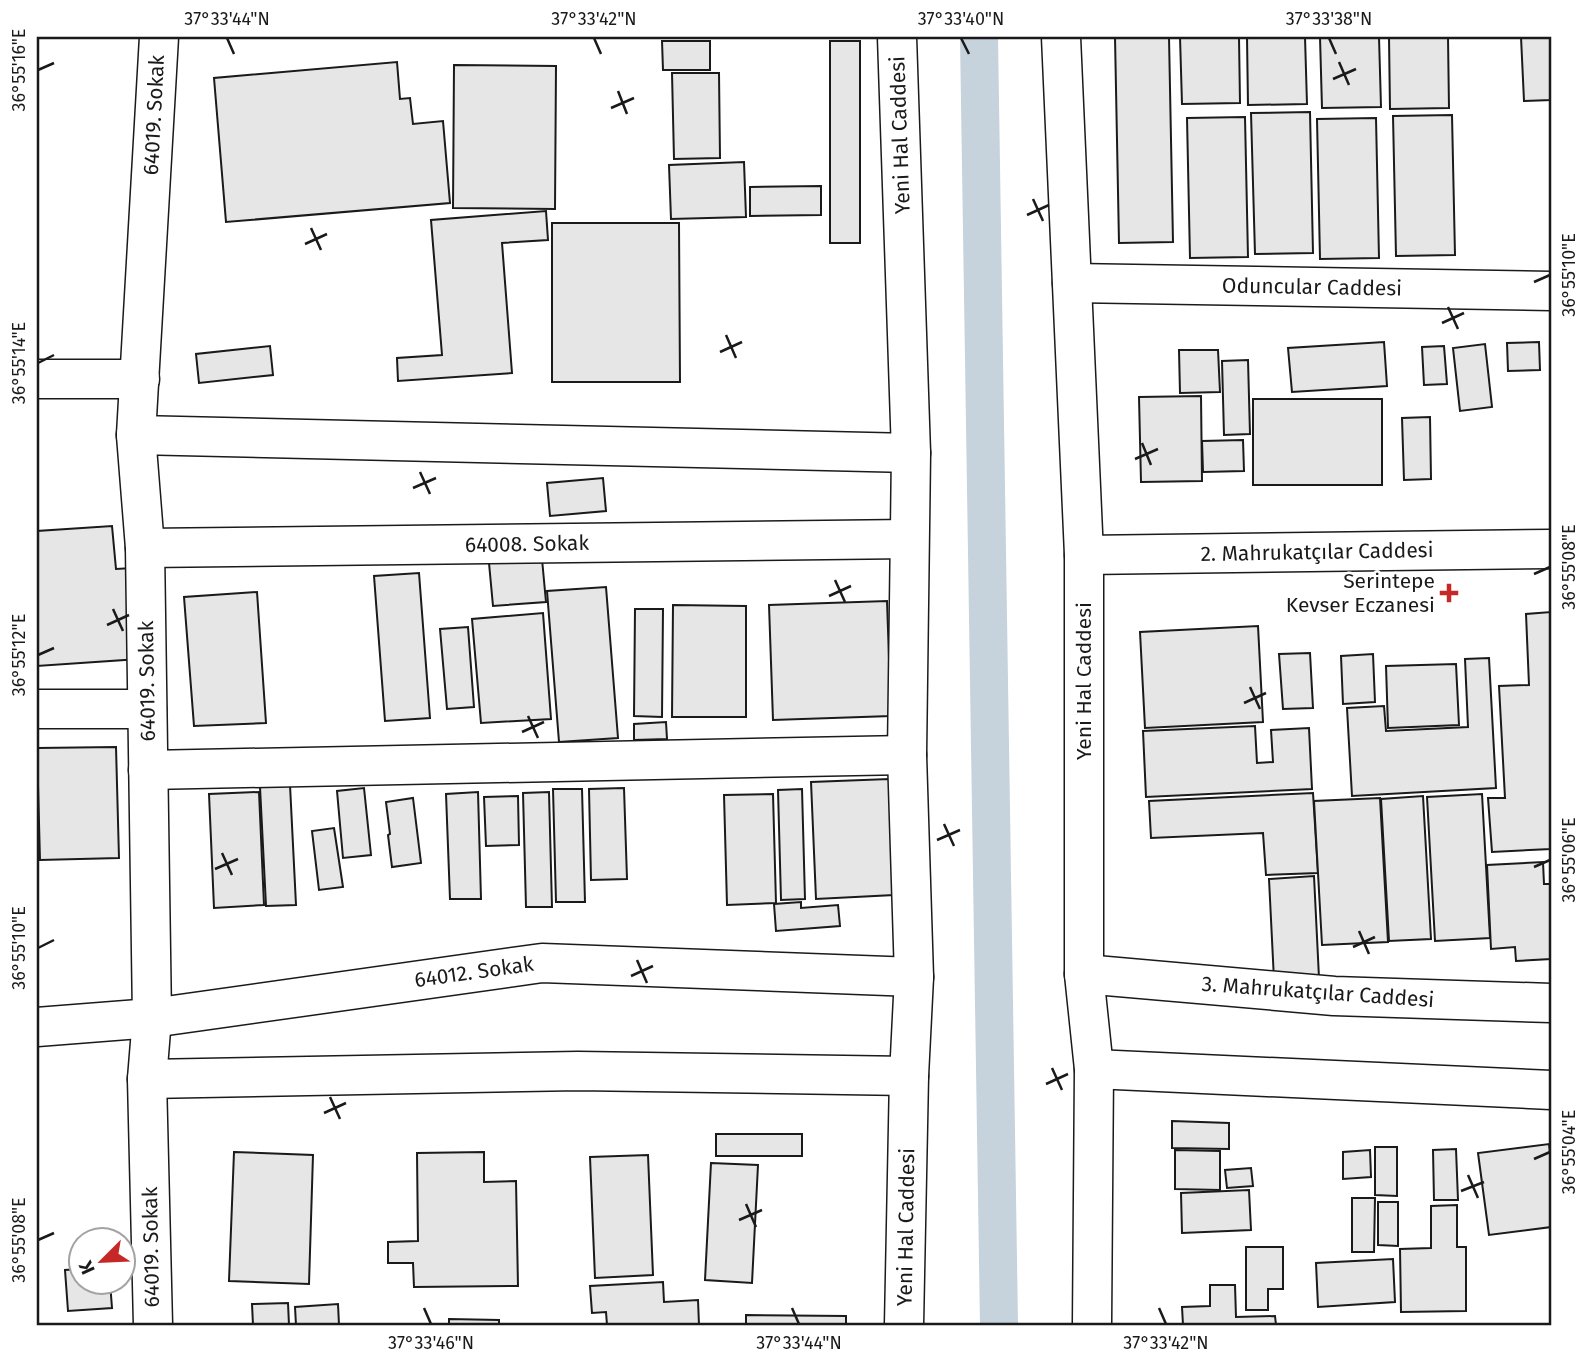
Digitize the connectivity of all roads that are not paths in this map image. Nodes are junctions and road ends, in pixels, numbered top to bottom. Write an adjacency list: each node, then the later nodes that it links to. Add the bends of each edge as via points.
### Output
1 (159, 37): 7 (street, 64019. Sokak)
2 (897, 37): 9 (street, Yeni Hal Caddesi)
3 (1061, 37): 4 (street, Yeni Hal Caddesi)
4 (1072, 283): 5 (street, Oduncular Caddesi); 13 (street, Yeni Hal Caddesi)
5 (1551, 291)
6 (37, 379): 7 (street)
7 (139, 379): 8 (street, 64019. Sokak)
8 (136, 435): 9 (street); 11 (street, 64019. Sokak)
9 (911, 453): 10 (street, Yeni Hal Caddesi)
10 (909, 539): 11 (street, 64008. Sokak); 16 (street, Yeni Hal Caddesi)
11 (145, 548): 15 (street, 64019. Sokak)
12 (1551, 549): 13 (street, 2. Mahrukatçılar Caddesi)
13 (1084, 555): 18 (street, Yeni Hal Caddesi)
14 (37, 709): 15 (street)
15 (147, 709): 17 (street, 64019. Sokak)
16 (907, 755): 17 (street); 19 (street, Yeni Hal Caddesi)
17 (148, 770): 21 (street, 64019. Sokak)
18 (1084, 974): 20 (street, 3. Mahrukatçılar Caddesi, via 1334,996); 23 (street, Yeni Hal Caddesi)
19 (914, 977): 21 (street, 64012. Sokak, via 542,962); 24 (street, Yeni Hal Caddesi)
20 (1551, 1003)
21 (152, 1018): 22 (street, 64012. Sokak); 25 (street, 64019. Sokak)
22 (37, 1027)
23 (1094, 1069): 26 (street); 29 (street, Yeni Hal Caddesi)
24 (909, 1076): 25 (street, via 578,1071); 28 (street, Yeni Hal Caddesi)
25 (147, 1079): 27 (street, 64019. Sokak)
26 (1551, 1090)
27 (153, 1325)
28 (904, 1325)
29 (1091, 1325)

